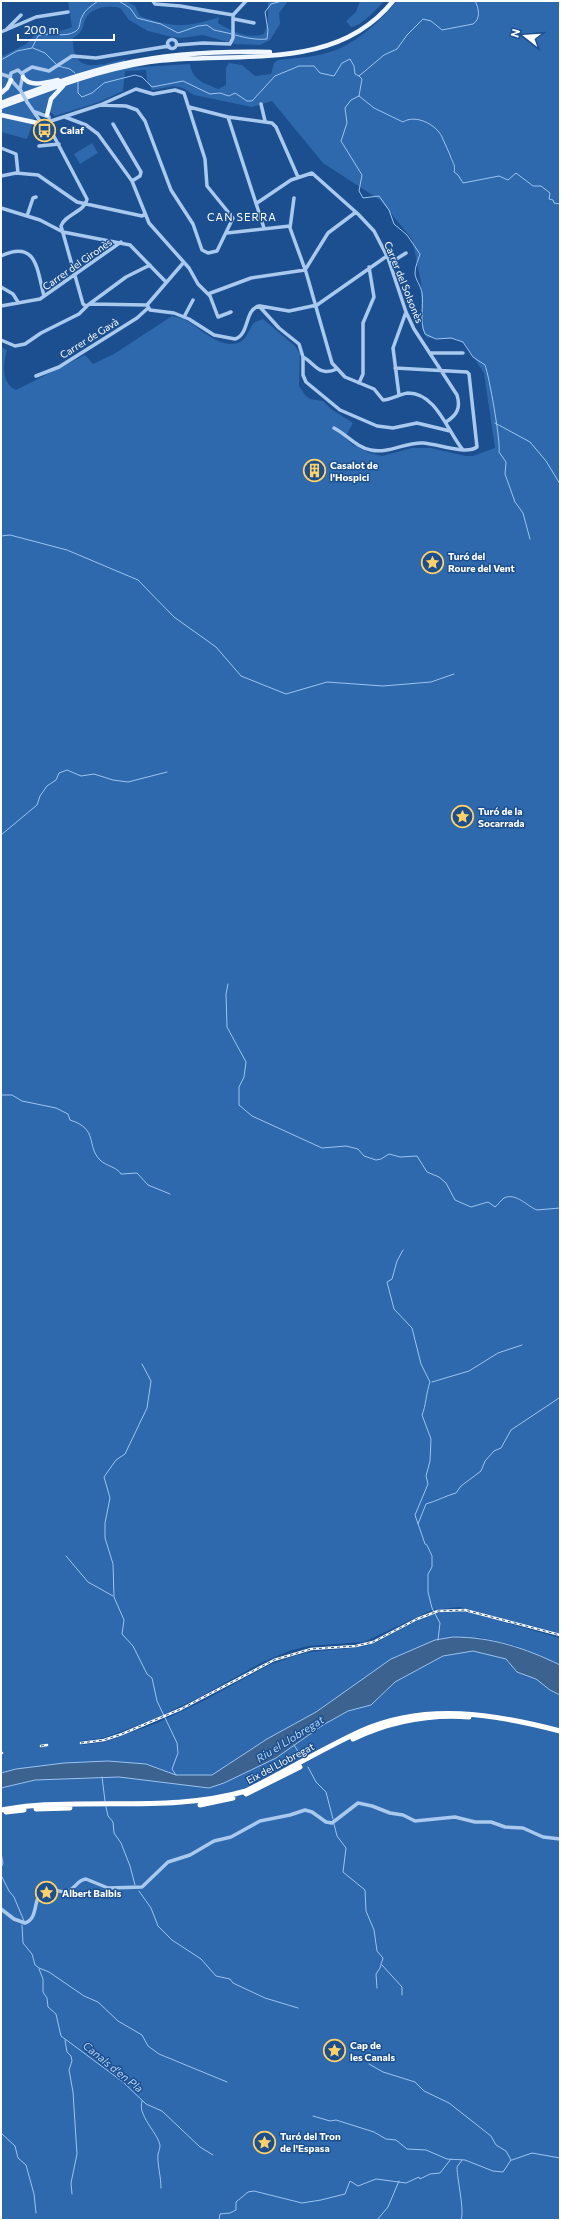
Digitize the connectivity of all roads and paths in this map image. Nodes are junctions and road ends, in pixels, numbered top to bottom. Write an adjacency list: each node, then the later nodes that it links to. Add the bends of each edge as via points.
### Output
1 (153, 1): 7 (street, via 155,4 180,6)
2 (246, 1): 7 (street)
3 (390, 1): 12 (main road, via 358,29 313,48 169,56 128,62)
4 (393, 1): 16 (main road, via 360,31 337,43 314,50 168,60 124,67)
5 (68, 12): 9 (street, via 36,18)
6 (21, 15): 9 (street)
7 (234, 17): 8 (street); 10 (street, via 230,44)
8 (254, 23)
9 (3, 32)
10 (177, 45): 11 (street, via 173,48); 11 (street, via 175,40 171,40)
11 (169, 46): 14 (street, via 100,57 72,56 51,71 32,67)
12 (86, 73): 14 (main road, via 32,84); 19 (main road)
13 (1, 74): 15 (street)
14 (22, 77): 15 (street); 15 (street, via 14,70); 17 (street)
15 (12, 80): 17 (street); 18 (main road, via 8,88)
16 (78, 80): 22 (main road); 26 (main road, via 58,90 51,99)
17 (20, 90): 24 (street, bridge)
18 (1, 93)
19 (1, 103)
20 (261, 104): 29 (street)
21 (100, 105): 23 (street, via 136,89 154,94 178,90 184,93); 27 (street); 51 (street, via 130,107 140,112 171,190 193,224 204,252 217,251)
22 (1, 107)
23 (188, 107): 28 (street); 51 (street, via 205,159 207,186 233,216)
24 (35, 112): 26 (street); 30 (street)
25 (1, 115): 30 (main road)
26 (45, 115): 30 (street); 31 (street)
27 (64, 117): 31 (street); 39 (street, via 94,131)
28 (228, 117): 29 (street); 42 (street)
29 (265, 121): 38 (street, via 276,127)
30 (41, 122): 31 (street)
31 (49, 123): 33 (street)
32 (113, 124): 39 (street, via 141,172 140,176)
33 (59, 144): 34 (street); 43 (street, via 88,199)
34 (39, 146)
35 (1, 148): 36 (street, via 16,154)
36 (18, 173): 37 (street); 43 (street, via 41,176 73,201)
37 (1, 176)
38 (298, 177): 42 (street, Carrer del Solsonès); 45 (street, Carrer del Solsonès, via 314,174)
39 (132, 181): 46 (street)
40 (36, 197): 47 (street, via 33,198)
41 (294, 198): 48 (street)
42 (257, 203): 49 (street)
43 (85, 204): 46 (street, via 138,215); 50 (street, via 62,223)
44 (1, 208): 47 (street)
45 (356, 212): 55 (street, Carrer del Solsonès, via 372,228); 60 (street, via 328,233)
46 (144, 213): 56 (street, via 147,220)
47 (27, 216): 50 (street)
48 (290, 226): 49 (street); 60 (street)
49 (264, 228): 51 (street)
50 (63, 232): 52 (street); 61 (street)
51 (227, 233)
52 (121, 242): 58 (street, via 132,246); 61 (street, Carrer del Gironès)
53 (406, 253): 57 (street)
54 (1, 256): 65 (street, via 24,251 32,257)
55 (387, 256): 57 (street, Carrer del Solsonès); 59 (street)
56 (184, 262): 62 (street, Carrer de Gavà); 64 (street)
57 (390, 263): 74 (street, Carrer del Solsonès)
58 (150, 265): 62 (street); 68 (street, via 126,277)
59 (369, 267): 69 (street); 84 (street, via 374,297 362,323 363,374)
60 (305, 270): 64 (street, via 251,278); 69 (street)
61 (75, 275): 65 (street, Carrer del Gironès); 68 (street, via 83,304)
62 (166, 282): 72 (street, Carrer de Gavà)
63 (1, 287): 67 (street, via 13,294)
64 (208, 294): 73 (street, via 218,317)
65 (44, 296): 67 (street, Carrer del Gironès, via 37,300)
66 (193, 300): 75 (street)
67 (18, 302): 70 (street, Carrer del Gironès)
68 (88, 305): 72 (street); 76 (street, via 79,314 41,333 22,346)
69 (315, 305): 71 (street, via 289,311); 81 (street, via 331,360)
70 (1, 306)
71 (259, 306): 75 (street, via 251,312 242,334 235,339 214,335); 79 (street, via 278,328 298,342)
72 (148, 307): 75 (street); 83 (street, Carrer de Gavà, via 137,318 58,367)
73 (231, 312)
74 (406, 312): 77 (street, Carrer del Solsonès); 80 (street, via 394,348)
75 (184, 317)
76 (1, 340)
77 (430, 353): 78 (street); 82 (street, Carrer del Solsonès)
78 (463, 353)
79 (303, 357): 81 (street, via 317,369); 88 (street, via 303,375 306,382 350,416 383,428 417,423)
80 (395, 368): 82 (street); 85 (street)
81 (337, 369): 84 (street, via 345,377)
82 (442, 371): 86 (street, Carrer del Solsonès, via 459,402 456,414); 89 (street, via 469,374 478,443 473,449)
83 (36, 376)
84 (359, 383): 85 (street, via 374,389 383,400)
85 (399, 395): 86 (street, via 410,394 422,398 437,409)
86 (446, 422): 88 (street)
87 (334, 428): 89 (street, via 370,450 392,450 418,443)
88 (450, 431): 89 (street)
89 (463, 450)
90 (560, 1733): 91 (highway, Eix del Llobregat, via 486,1718 442,1717 411,1720 354,1738 265,1786 224,1801 201,1804 39,1808)
91 (1, 1812)
92 (560, 1839): 93 (street, via 543,1837 523,1828 505,1827 491,1822 473,1822 455,1817 415,1821 358,1803 331,1823 305,1810 260,1821 231,1837 214,1841 190,1855 168,1862 142,1887 108,1888 86,1879 79,1881 67,1892 46,1889 38,1895 32,1918 25,1923 14,1919)
93 (1, 1909)

